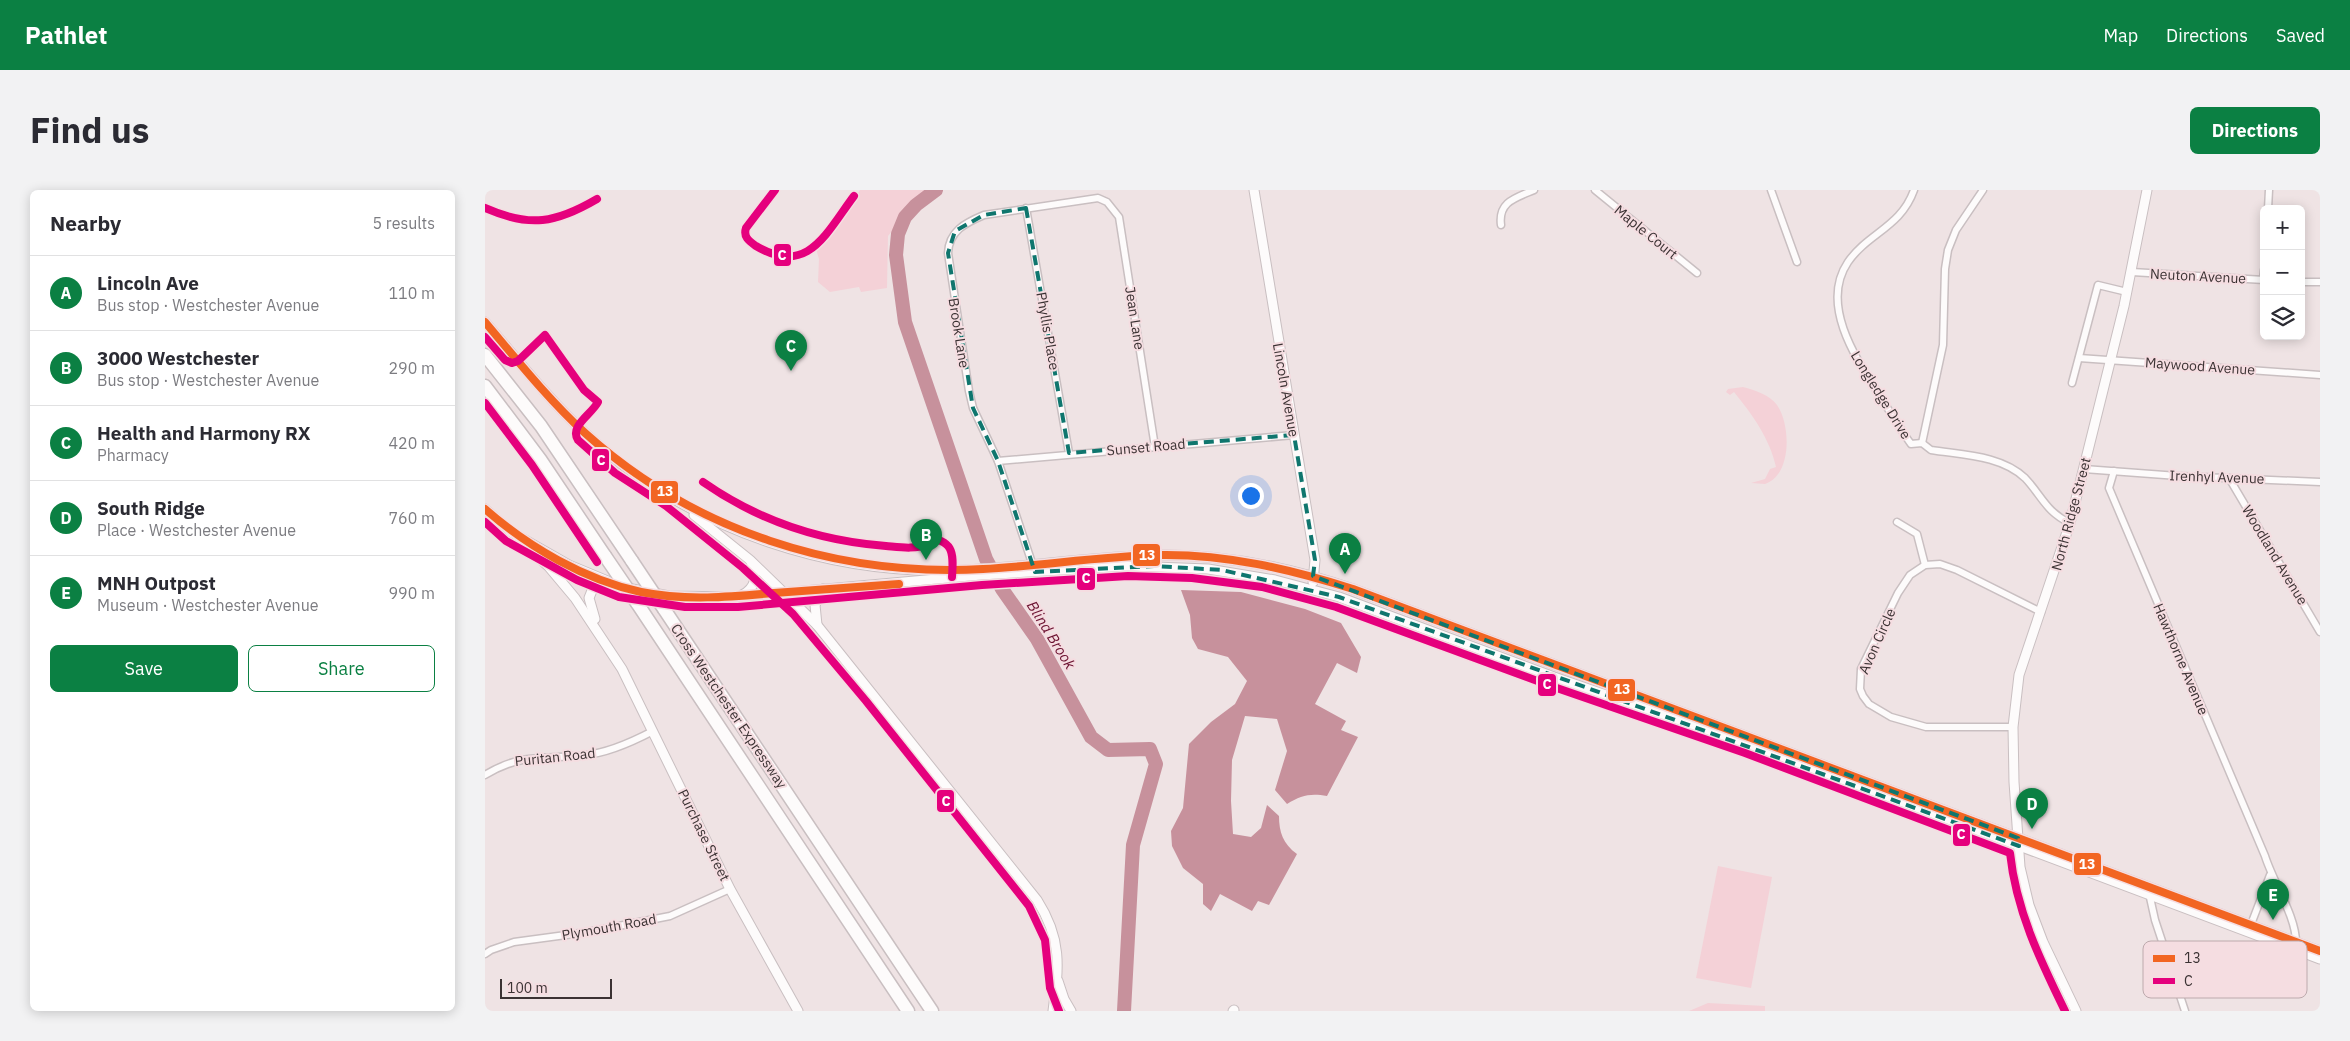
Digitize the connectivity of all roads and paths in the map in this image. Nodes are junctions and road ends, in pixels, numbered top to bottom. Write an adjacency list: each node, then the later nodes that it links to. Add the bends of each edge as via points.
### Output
1 (1254, 190): 27 (main road, Lincoln Avenue)
2 (1534, 190): 12 (street, via 1509,200 1502,207)
3 (1595, 190): 15 (street, Maple Court)
4 (1914, 190): 28 (street, Longledge Drive, via 1907,208 1848,262 1841,278 1839,302 1846,337 1855,354 1911,444)
5 (1983, 190): 28 (street, via 1956,230 1948,250 1944,278 1943,345)
6 (2147, 190): 14 (main road, North Ridge Street)
7 (2269, 190): 10 (street)
8 (1772, 191): 13 (street)
9 (1098, 198): 11 (street, Brook Lane); 29 (street, Jean Lane, via 1107,202 1119,217)
10 (2267, 205)
11 (1026, 208): 30 (street, Phyllis Place); 31 (street, Brook Lane, via 984,215 967,222 955,231 948,245 950,276 971,399)
12 (1501, 225)
13 (1797, 262)
14 (2132, 272): 16 (street, Neuton Avenue); 19 (main road, North Ridge Street)
15 (1697, 274)
16 (2260, 280)
17 (2305, 282): 18 (street)
18 (2320, 282)
19 (2127, 292): 22 (street, via 2098,285); 23 (main road, North Ridge Street)
20 (485, 322): 36 (main road, via 550,398 585,433 623,465)
21 (485, 355): 77 (highway, Cross Westchester Expressway, bridge, via 541,426 633,561)
22 (2079, 358): 23 (street, Maywood Avenue); 25 (street)
23 (2110, 359): 24 (street, Maywood Avenue); 32 (main road, North Ridge Street)
24 (2320, 375)
25 (2072, 383)
26 (485, 386): 76 (highway, Cross Westchester Expressway, bridge, via 540,459)
27 (1294, 435): 29 (street, Sunset Road); 45 (main road, Lincoln Avenue, via 1315,560)
28 (1922, 443): 39 (street, Longledge Drive, via 1931,450 2000,462 2025,479 2050,511)
29 (1155, 447): 30 (street, Sunset Road)
30 (1069, 453): 31 (street, Sunset Road)
31 (998, 461): 43 (street, Brook Lane)
32 (2084, 469): 33 (street); 39 (main road, North Ridge Street)
33 (2113, 472): 34 (street, Irenhyl Avenue); 59 (street, Hawthorne Avenue, via 2109,488 2265,856)
34 (2229, 478): 35 (street, Irenhyl Avenue); 53 (street, Woodland Avenue)
35 (2320, 482)
36 (672, 498): 41 (main road); 44 (main road, via 733,529 818,557 897,570)
37 (485, 509): 40 (main road)
38 (1897, 522): 42 (street, via 1917,534)
39 (2070, 523): 51 (main road, North Ridge Street)
40 (511, 532): 46 (main road); 54 (main road, via 549,567 571,593)
41 (750, 560): 49 (main road); 50 (main road, via 755,570 754,584)
42 (1925, 565): 51 (street, via 1940,564 1957,570); 55 (street, Avon Circle, via 1911,575 1898,593 1865,658 1859,677 1863,696 1877,710 1911,724 1926,727)
43 (1034, 568): 44 (main road); 45 (main road, via 1134,556 1188,555 1243,560); 48 (main road, via 1171,566 1249,574)
44 (979, 572): 47 (main road)
45 (1313, 576): 48 (main road, Lincoln Avenue); 58 (main road)
46 (607, 582): 50 (main road, via 669,596); 54 (main road, via 593,588 589,603)
47 (823, 589): 49 (main road); 52 (main road, via 815,605)
48 (1312, 590): 58 (main road)
49 (785, 592): 50 (main road); 52 (main road)
50 (737, 597)
51 (2041, 612): 55 (main road, North Ridge Street, via 2019,675)
52 (817, 625): 73 (main road, via 1037,900 1054,932)
53 (2320, 632)
54 (615, 656): 56 (main road, Purchase Street)
55 (2013, 727): 58 (main road, North Ridge Street)
56 (653, 731): 57 (street, Puritan Road, via 599,753 528,757 501,765); 60 (main road, Purchase Street)
57 (485, 775)
58 (2018, 842): 61 (main road); 80 (main road, North Ridge Street, via 2029,905)
59 (2270, 875): 62 (street); 67 (street, Hawthorne Avenue, via 2291,921)
60 (730, 890): 71 (street, Plymouth Road, via 670,916 514,942); 75 (main road, Purchase Street)
61 (2149, 891): 62 (main road); 63 (main road); 64 (street)
62 (2249, 925): 63 (street); 66 (main road)
63 (2256, 936): 65 (main road)
64 (2162, 941)
65 (2276, 941)
66 (2284, 941)
67 (2294, 941)
68 (2307, 949): 70 (main road)
69 (2307, 952): 72 (main road)
70 (2320, 952)
71 (485, 954)
72 (2320, 959)
73 (1057, 978): 78 (main road); 79 (main road)
74 (2181, 998): 81 (street)
75 (798, 1011)
76 (908, 1011)
77 (932, 1011)
78 (1053, 1011)
79 (1071, 1011)
80 (2075, 1011)
81 (2185, 1011)

